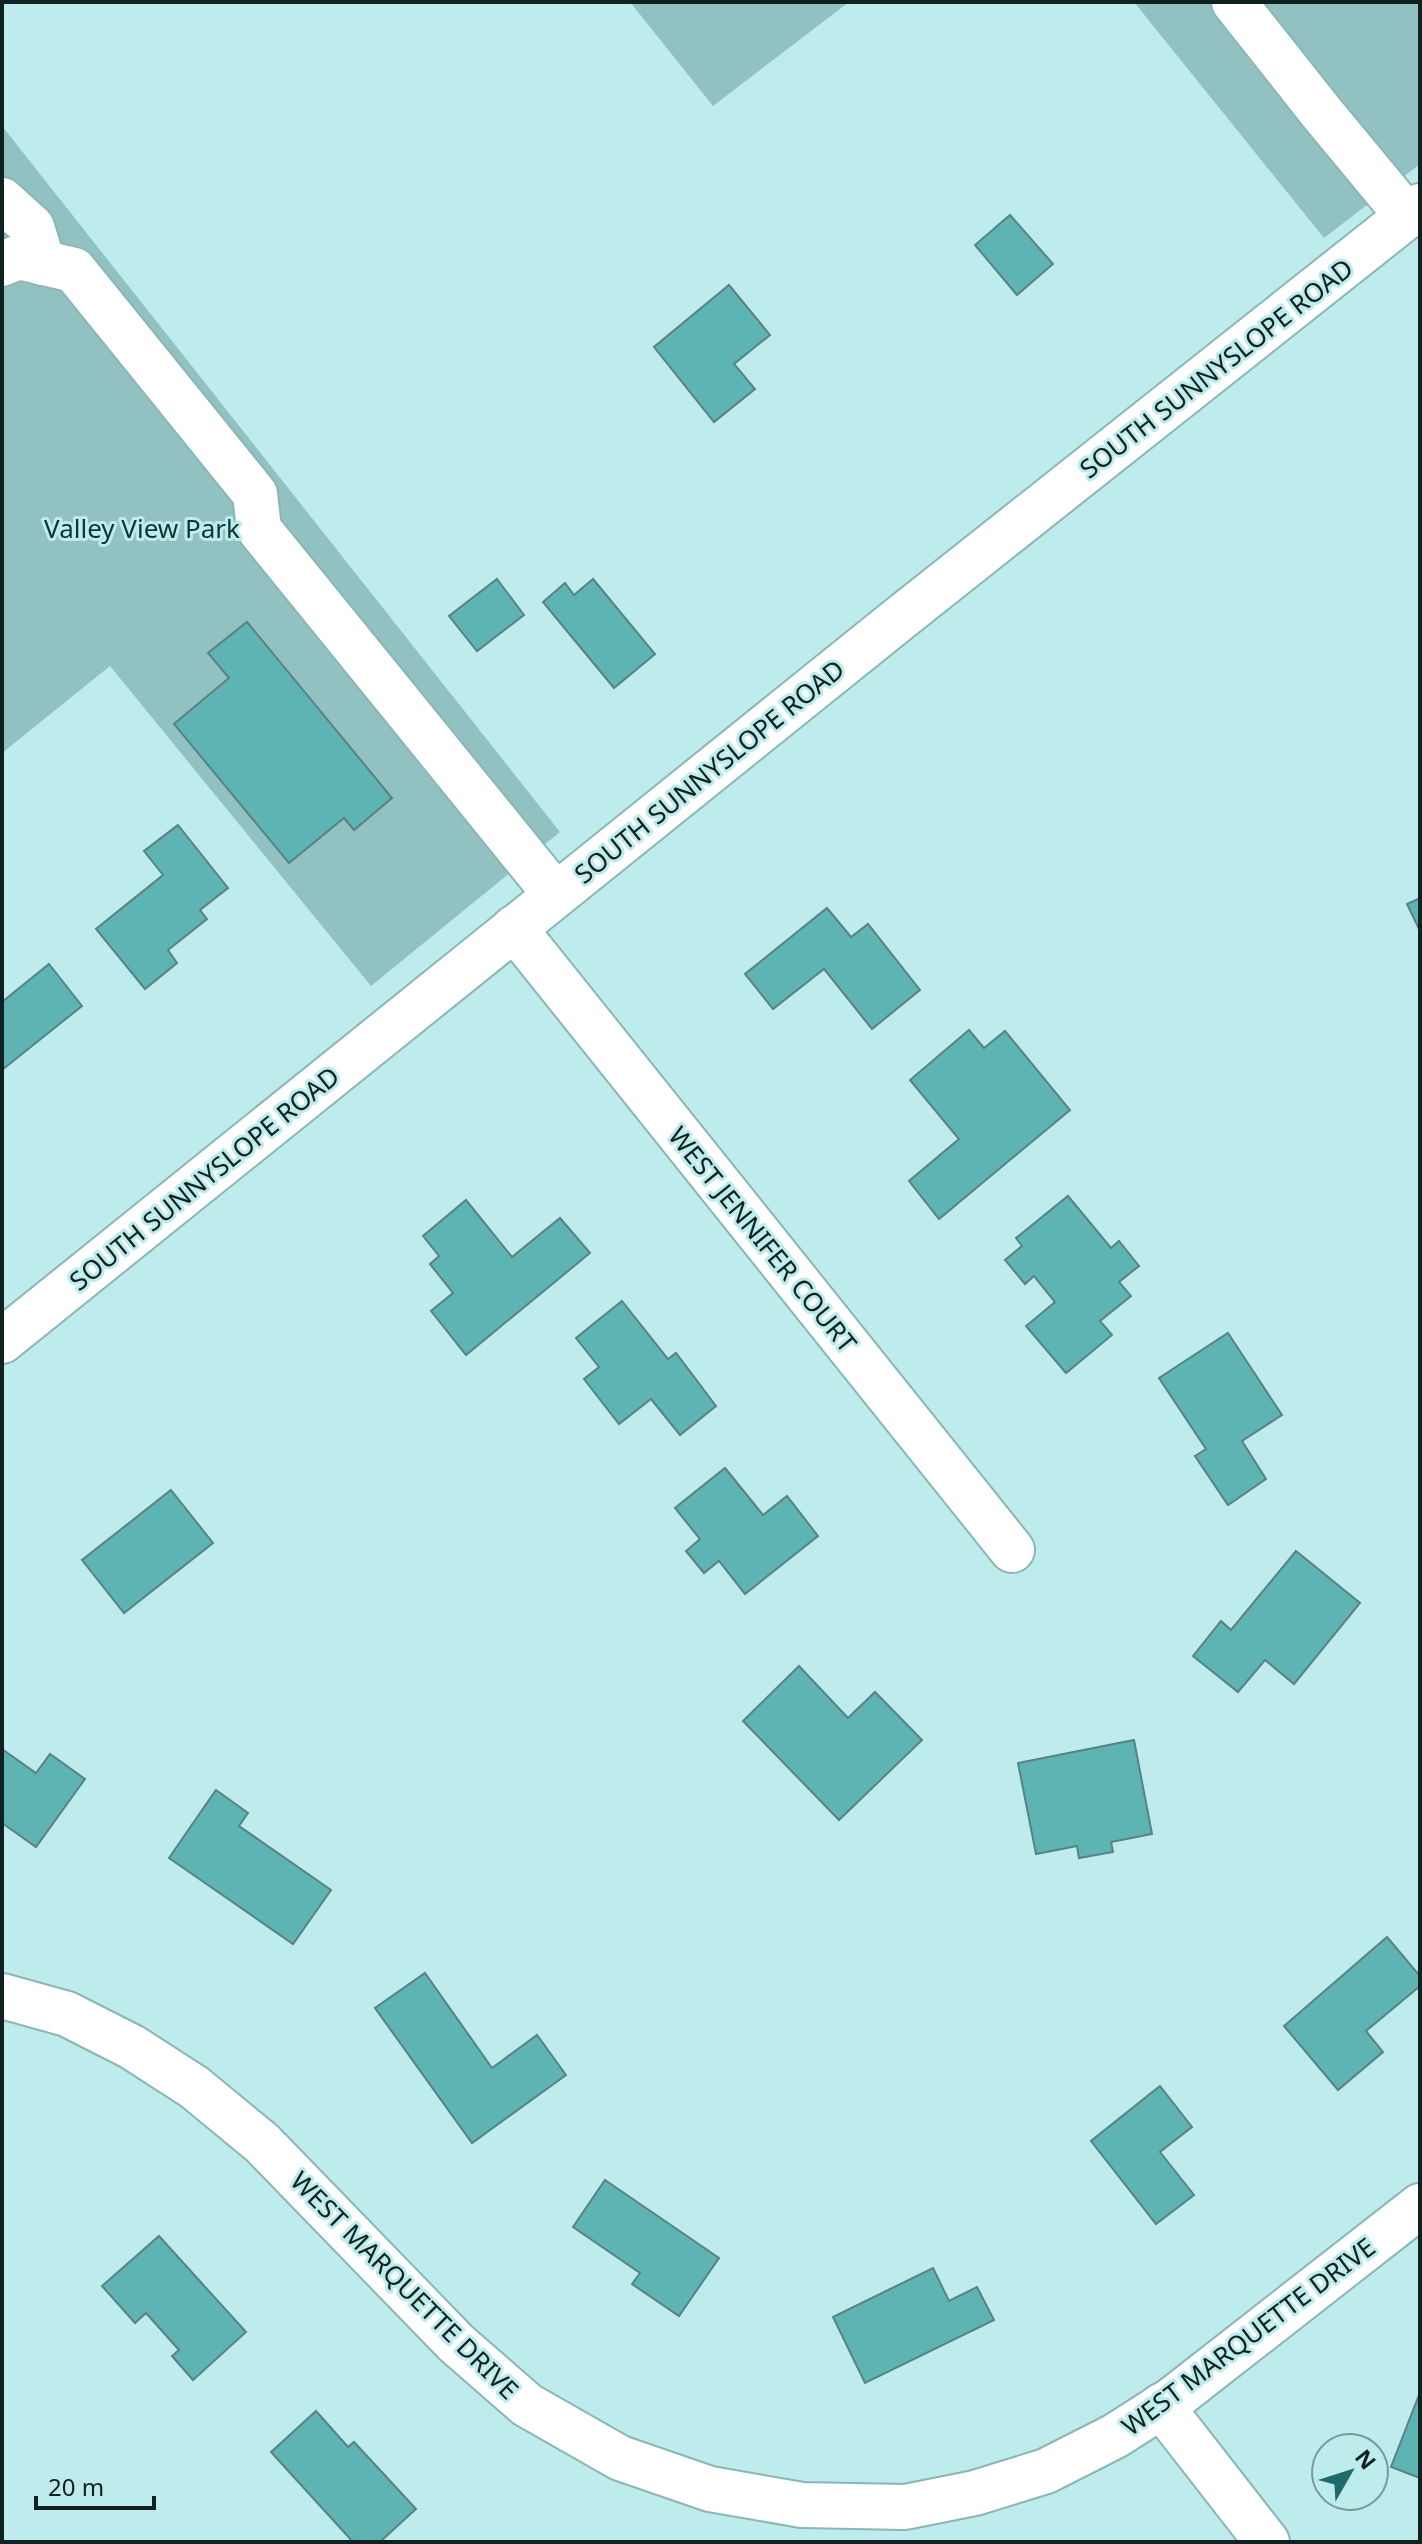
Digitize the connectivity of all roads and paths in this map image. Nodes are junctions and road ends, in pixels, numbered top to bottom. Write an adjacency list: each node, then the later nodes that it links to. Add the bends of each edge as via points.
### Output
1 (1234, 2): 3 (street)
2 (2, 200): 4 (street, via 32,227)
3 (1414, 211): 5 (street, SOUTH SUNNYSLOPE ROAD)
4 (23, 263): 5 (street, via 74,270 255,494 259,529)
5 (555, 894): 6 (street, SOUTH SUNNYSLOPE ROAD)
6 (514, 928): 7 (street, SOUTH SUNNYSLOPE ROAD); 8 (street, WEST JENNIFER COURT)
7 (2, 1341)
8 (1012, 1550)
9 (2, 1996): 11 (street, WEST MARQUETTE DRIVE, via 67,2014 194,2087 262,2143 456,2343 527,2405 620,2458 710,2489 787,2503 905,2507 1046,2471)
10 (1420, 2206): 11 (street, WEST MARQUETTE DRIVE)
11 (1161, 2406): 12 (street)
12 (1267, 2542)

